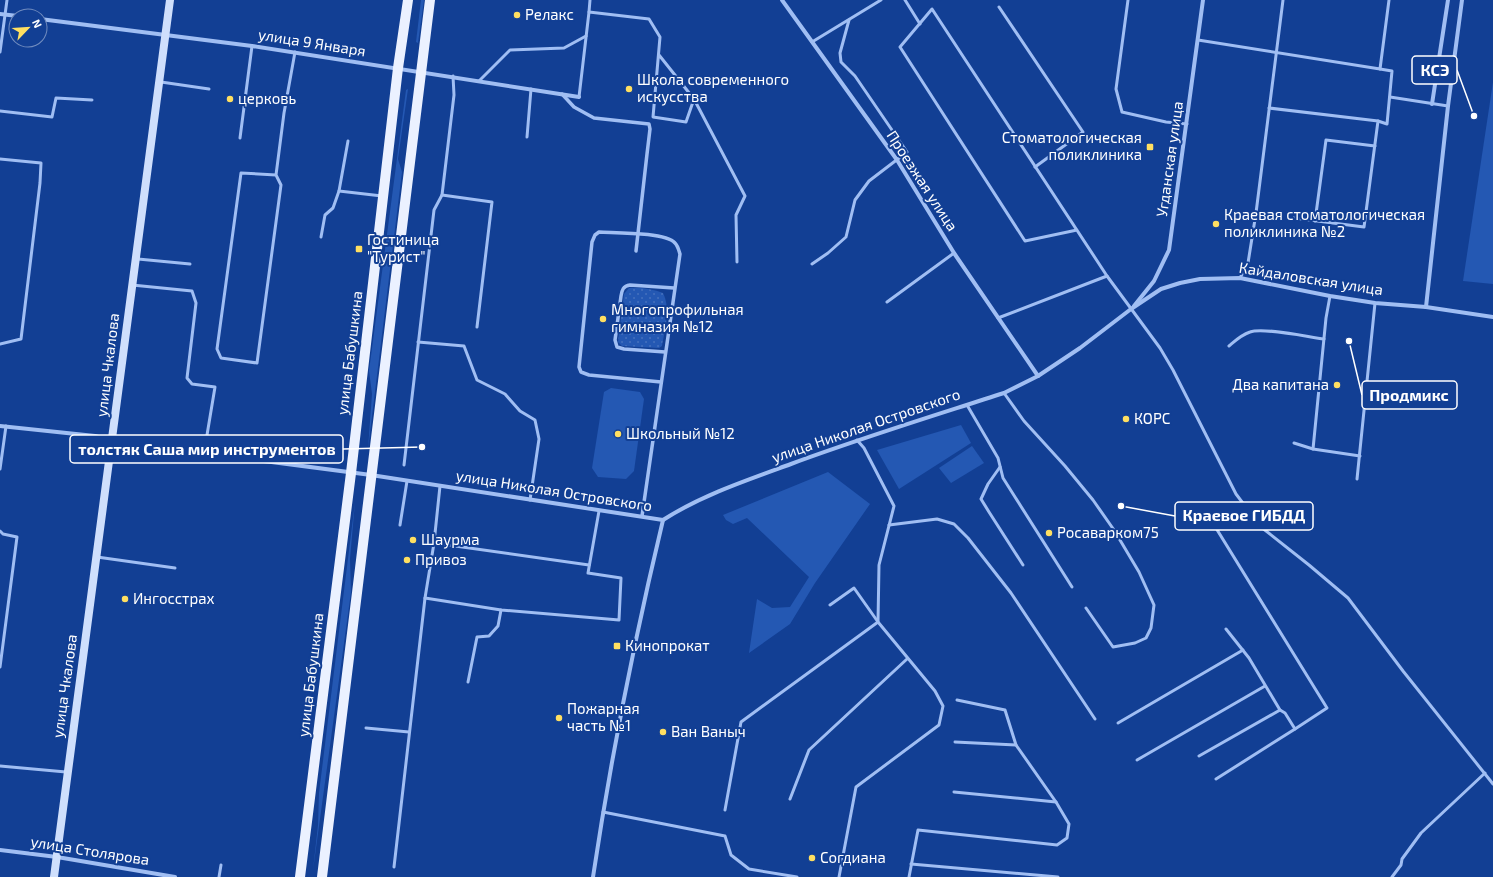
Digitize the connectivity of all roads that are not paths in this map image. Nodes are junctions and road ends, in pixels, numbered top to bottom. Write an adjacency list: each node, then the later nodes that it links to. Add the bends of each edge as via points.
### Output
1 (7, 0): 18 (lane)
2 (170, 0): 23 (main road, улица Чкалова)
3 (408, 0): 32 (main road, улица Бабушкина)
4 (430, 0): 34 (main road)
5 (590, 0): 16 (lane)
6 (782, 0): 26 (street, Проезжая улица)
7 (881, 0): 21 (lane)
8 (905, 0): 22 (lane)
9 (1128, 0): 50 (lane, via 1116,89 1122,112)
10 (1203, 0): 25 (street, Угданская улица)
11 (1283, 0): 30 (lane)
12 (1390, 0): 33 (lane)
13 (1448, 0): 45 (street)
14 (1462, 0): 46 (street)
15 (999, 7): 57 (lane, via 1083,132)
16 (589, 12): 24 (lane); 31 (lane, via 650,19 660,37)
17 (0, 14): 18 (street)
18 (5, 14): 19 (street); 28 (lane)
19 (8, 14)
20 (48, 20): 23 (street, улица 9 Января)
21 (849, 20): 26 (lane); 56 (lane, via 840,54 841,62 855,76 907,152)
22 (920, 24): 57 (lane, via 932,9); 64 (lane, via 900,47 1025,241)
23 (165, 35): 27 (street, улица 9 Января); 37 (main road, улица Чкалова)
24 (586, 36): 36 (lane, via 564,48 510,50); 41 (lane)
25 (1198, 40): 30 (lane); 50 (street, Угданская улица)
26 (812, 42): 56 (street, Проезжая улица)
27 (252, 46): 29 (street, улица 9 Января); 52 (lane)
28 (0, 52)
29 (295, 52): 32 (street, улица 9 Января); 58 (lane)
30 (1276, 53): 33 (lane); 47 (lane)
31 (659, 55): 43 (lane); 43 (lane, via 653,117 686,122)
32 (398, 68): 34 (street, улица 9 Января); 61 (main road, улица Бабушкина)
33 (1380, 69): 42 (lane, via 1392,71)
34 (421, 71): 35 (street, улица 9 Января); 105 (main road)
35 (453, 76): 36 (street, улица 9 Января); 60 (lane, via 454,95)
36 (479, 81): 39 (street, улица 9 Января)
37 (159, 82): 38 (lane); 68 (main road, улица Чкалова)
38 (209, 89)
39 (531, 89): 40 (street, улица 9 Января); 51 (lane)
40 (562, 94): 41 (street, улица 9 Января); 66 (street, via 574,107 594,118 649,124)
41 (579, 97)
42 (1390, 97): 45 (lane); 49 (lane, via 1387,124)
43 (694, 99): 69 (lane, via 745,196 736,215)
44 (92, 100): 48 (lane, via 56,98 52,117)
45 (1432, 104): 46 (lane)
46 (1448, 106): 79 (street)
47 (1269, 108): 49 (lane); 73 (lane, via 1248,263)
48 (0, 111)
49 (1378, 121): 54 (lane)
50 (1187, 124): 80 (street, Угданская улица, via 1169,250 1154,281)
51 (526, 137)
52 (240, 138)
53 (348, 141): 59 (lane)
54 (1375, 146): 63 (lane, via 1364,227); 63 (lane, via 1326,140)
55 (0, 159): 86 (lane, via 40,163 40,183 21,339)
56 (897, 160): 67 (street, Проезжая улица); 71 (lane, via 869,181 855,200 846,237)
57 (1035, 167): 64 (lane)
58 (276, 175): 58 (lane, via 281,185 257,363 220,358 217,350 241,173)
59 (339, 191): 61 (lane); 65 (lane, via 333,208 325,215)
60 (442, 195): 83 (lane, via 492,202); 85 (lane, via 434,210)
61 (384, 196): 104 (main road, улица Бабушкина)
62 (1294, 218): 63 (lane)
63 (1315, 221)
64 (1077, 230): 72 (lane)
65 (321, 237)
66 (636, 251)
67 (954, 253): 77 (lane); 82 (street, Проезжая улица)
68 (136, 259): 70 (lane); 74 (main road, улица Чкалова)
69 (738, 262)
70 (190, 264)
71 (812, 264)
72 (1107, 276): 80 (lane); 82 (lane)
73 (1240, 278): 76 (street, Кайдаловская улица); 80 (street, Кайдаловская улица, via 1200,279 1180,283 1161,289)
74 (132, 285): 96 (main road, улица Чкалова); 99 (lane, via 192,291 196,303 186,378 192,384 215,387)
75 (674, 288): 88 (street); 88 (street, via 630,285 622,290 621,296 615,340 617,347 624,350); 90 (street, via 680,254 676,243 667,238 639,234 600,232 595,235 588,273 579,366 581,372)
76 (1330, 296): 78 (street, Кайдаловская улица); 84 (lane)
77 (887, 302)
78 (1375, 302): 79 (street, Кайдаловская улица); 100 (lane)
79 (1426, 307): 81 (street, Кайдаловская улица)
80 (1131, 309): 89 (street, улица Николая Островского); 147 (lane, via 1160,348 1236,494 1261,528 1348,598)
81 (1493, 317)
82 (998, 318): 89 (street, Проезжая улица)
83 (477, 327)
84 (1324, 339): 87 (lane, via 1263,330 1251,331); 98 (lane)
85 (418, 342): 101 (lane); 109 (lane, via 464,346 477,380 505,394 520,411 535,420 539,439)
86 (0, 344)
87 (1229, 346)
88 (665, 352): 90 (street)
89 (1038, 376): 91 (street, улица Николая Островского)
90 (661, 382): 112 (street)
91 (1004, 393): 92 (street, улица Николая Островского); 125 (lane, via 1024,421 1093,500 1139,572 1154,605 1151,628 1146,638 1113,647)
92 (967, 405): 95 (street, улица Николая Островского); 102 (lane, via 998,458)
93 (0, 426): 94 (street, улица Николая Островского)
94 (6, 426): 96 (street, улица Николая Островского, via 94,436); 103 (lane)
95 (857, 440): 113 (street, улица Николая Островского, via 730,486 690,504); 115 (lane, via 864,448 894,506)
96 (112, 441): 99 (street, улица Николая Островского); 118 (main road, улица Чкалова)
97 (1294, 443): 98 (lane)
98 (1313, 449): 100 (lane)
99 (204, 453): 104 (street, улица Николая Островского)
100 (1360, 456): 106 (lane)
101 (404, 465)
102 (1000, 467): 120 (lane, via 988,484 982,499); 122 (lane, via 1003,478)
103 (0, 469)
104 (352, 473): 105 (street, улица Николая Островского); 163 (main road, улица Бабушкина)
105 (371, 475): 107 (street, улица Николая Островского); 164 (main road)
106 (1357, 479)
107 (407, 481): 108 (street, улица Николая Островского); 114 (lane)
108 (440, 486): 109 (street, улица Николая Островского); 117 (lane)
109 (530, 500): 111 (street, улица Николая Островского)
110 (1203, 507): 139 (lane, via 1327,708)
111 (599, 511): 112 (street, улица Николая Островского); 119 (lane)
112 (642, 516): 113 (street, улица Николая Островского)
113 (663, 520): 154 (street, via 647,584)
114 (400, 525)
115 (889, 525): 127 (lane, via 879,565); 136 (lane, via 937,519 954,524 1011,593)
116 (0, 531): 131 (lane, via 17,537)
117 (434, 543): 119 (lane); 123 (lane)
118 (97, 557): 121 (lane); 146 (main road, улица Чкалова)
119 (589, 565): 126 (lane, via 588,573 621,578 619,620)
120 (1024, 565)
121 (175, 568)
122 (1072, 587)
123 (425, 598): 126 (lane); 140 (lane)
124 (830, 605): 127 (lane, via 854,588)
125 (1086, 608)
126 (501, 610): 132 (lane, via 498,626 489,636 477,637)
127 (878, 622): 130 (lane); 153 (lane, via 742,722)
128 (1226, 629): 129 (lane)
129 (1242, 650): 133 (lane); 137 (lane)
130 (907, 659): 151 (lane, via 809,750); 167 (lane, via 935,691 943,706 939,725 856,787)
131 (0, 667)
132 (468, 682)
133 (1265, 686): 135 (lane); 144 (lane)
134 (957, 700): 142 (lane, via 1005,710)
135 (1280, 710): 139 (lane, via 1285,713); 143 (lane)
136 (1095, 719)
137 (1118, 723)
138 (366, 728): 140 (lane)
139 (1295, 729): 148 (lane)
140 (409, 732): 159 (lane)
141 (955, 742): 142 (lane)
142 (1016, 746): 152 (lane)
143 (1199, 756)
144 (1137, 760)
145 (0, 766): 146 (lane)
146 (68, 772): 156 (main road, улица Чкалова)
147 (1485, 773): 149 (lane); 170 (lane, via 1421,834 1402,858 1401,865)
148 (1216, 779)
149 (1493, 784)
150 (954, 792): 152 (lane)
151 (790, 799)
152 (1056, 802): 157 (lane, via 1069,824 1067,838 1057,845 918,830)
153 (725, 810)
154 (603, 812): 165 (street); 166 (lane, via 725,836 731,855 749,869)
155 (0, 850): 156 (street, улица Столярова)
156 (57, 857): 160 (main road, улица Чкалова); 161 (street, улица Столярова)
157 (912, 864): 168 (lane); 169 (lane)
158 (221, 865): 162 (lane)
159 (394, 867)
160 (54, 877)
161 (176, 877)
162 (219, 877)
163 (300, 877)
164 (322, 877)
165 (593, 877)
166 (797, 877)
167 (839, 877)
168 (909, 877)
169 (1058, 877)
170 (1392, 877)

